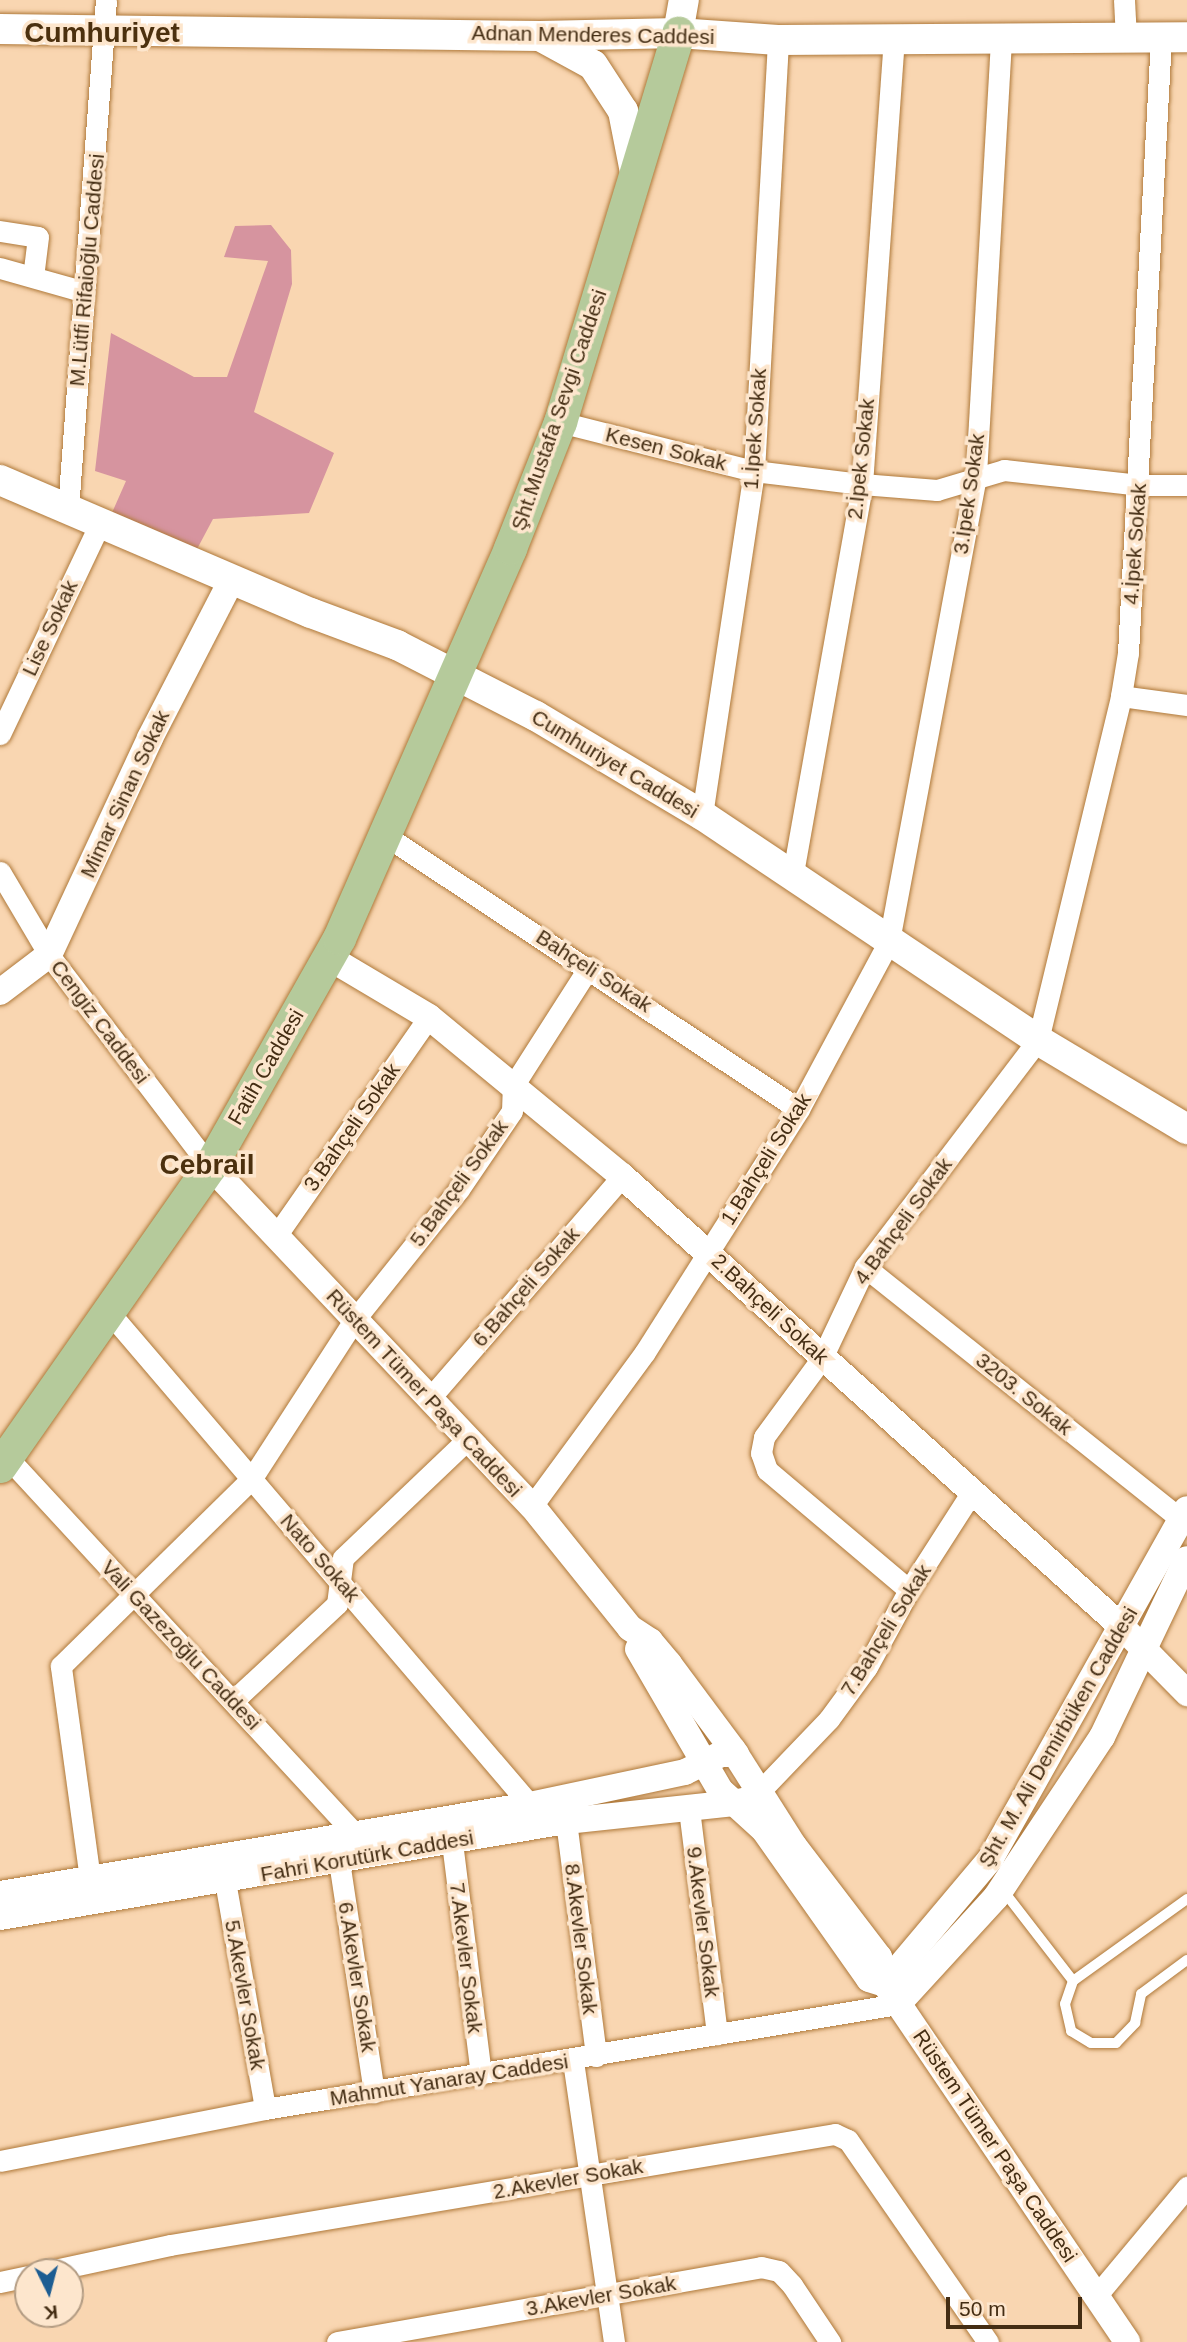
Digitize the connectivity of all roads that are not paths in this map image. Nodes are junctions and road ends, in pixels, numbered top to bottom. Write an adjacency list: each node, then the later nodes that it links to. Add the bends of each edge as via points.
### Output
1 (106, 0): 5 (street, M.Lütfi Rifaioğlu Caddesi)
2 (684, 0): 6 (main road)
3 (1125, 0): 9 (street)
4 (0, 29): 5 (main road, Adnan Menderes Caddesi)
5 (106, 32): 7 (main road, Adnan Menderes Caddesi); 17 (street, M.Lütfi Rifaioğlu Caddesi)
6 (678, 33): 7 (main road, Adnan Menderes Caddesi); 10 (main road, Adnan Menderes Caddesi); 13 (main road, Şht.Mustafa Sevgi Caddesi)
7 (540, 36): 13 (main road, Şht.Mustafa Sevgi Caddesi, via 593,65 623,111 633,143)
8 (1174, 37): 9 (main road, Adnan Menderes Caddesi); 23 (street, 4.İpek Sokak)
9 (1126, 39): 12 (main road, Adnan Menderes Caddesi)
10 (778, 40): 11 (main road, Adnan Menderes Caddesi); 19 (street, 1.İpek Sokak)
11 (894, 40): 12 (main road, Adnan Menderes Caddesi); 22 (street, 2.İpek Sokak)
12 (1001, 40): 20 (street, 3.İpek Sokak)
13 (636, 182): 18 (main road, Şht.Mustafa Sevgi Caddesi)
14 (0, 232): 16 (street, via 38,237)
15 (0, 268): 16 (street)
16 (33, 277): 17 (street)
17 (85, 292): 25 (street, M.Lütfi Rifaioğlu Caddesi)
18 (560, 422): 19 (street, Kesen Sokak); 28 (main road, Şht.Mustafa Sevgi Caddesi)
19 (754, 471): 22 (street, Kesen Sokak); 32 (street, 1.İpek Sokak)
20 (976, 474): 22 (street, Kesen Sokak, via 937,489); 23 (street, Kesen Sokak, via 1004,470); 36 (street, 3.İpek Sokak)
21 (0, 480): 25 (main road, Cumhuriyet Caddesi)
22 (862, 484): 35 (street, 2.İpek Sokak)
23 (1139, 485): 24 (street, Kesen Sokak); 29 (street, 4.İpek Sokak)
24 (1187, 485)
25 (68, 509): 26 (main road, Cumhuriyet Caddesi)
26 (100, 523): 27 (main road, Cumhuriyet Caddesi); 31 (street, Lise Sokak)
27 (232, 579): 28 (main road, Cumhuriyet Caddesi); 37 (street, Mimar Sinan Sokak, via 150,738)
28 (454, 672): 32 (main road, Cumhuriyet Caddesi); 33 (main road, Fatih Caddesi)
29 (1121, 696): 30 (street); 42 (street, 4.İpek Sokak)
30 (1187, 705)
31 (0, 734)
32 (702, 815): 35 (main road, Cumhuriyet Caddesi)
33 (386, 836): 38 (main road, Fatih Caddesi); 39 (street, Bahçeli Sokak)
34 (0, 872): 37 (street, Cengiz Caddesi)
35 (793, 873): 36 (main road, Cumhuriyet Caddesi)
36 (889, 941): 42 (main road, Cumhuriyet Caddesi); 44 (street, 1.Bahçeli Sokak)
37 (48, 955): 40 (street, Mimar Sinan Sokak); 46 (street, Cengiz Caddesi)
38 (328, 957): 41 (street, 2.Bahçeli Sokak); 46 (main road, Fatih Caddesi)
39 (589, 967): 43 (street, 5.Bahçeli Sokak); 44 (street, Bahçeli Sokak)
40 (0, 992)
41 (429, 1017): 43 (street, 2.Bahçeli Sokak); 48 (street, 3.Bahçeli Sokak)
42 (1038, 1040): 45 (main road, Cumhuriyet Caddesi); 50 (street, 4.Bahçeli Sokak)
43 (513, 1086): 47 (street, 2.Bahçeli Sokak); 52 (street, 5.Bahçeli Sokak, via 512,1111)
44 (799, 1109): 49 (street, 1.Bahçeli Sokak)
45 (1187, 1129)
46 (210, 1166): 48 (street, Rüstem Tümer Paşa Caddesi); 51 (main road, Fatih Caddesi)
47 (622, 1176): 49 (street, 2.Bahçeli Sokak); 54 (street, 6.Bahçeli Sokak)
48 (276, 1236): 52 (street, Rüstem Tümer Paşa Caddesi)
49 (708, 1250): 53 (street, 2.Bahçeli Sokak); 59 (street, 1.Bahçeli Sokak, via 645,1352)
50 (865, 1267): 53 (street, 4.Bahçeli Sokak); 60 (street, 3203. Sokak)
51 (108, 1311): 56 (main road, Fatih Caddesi); 57 (street, Nato Sokak)
52 (355, 1319): 54 (street, Rüstem Tümer Paşa Caddesi); 57 (street, 5.Bahçeli Sokak)
53 (822, 1358): 58 (street, 2.Bahçeli Sokak); 63 (street, 4.Bahçeli Sokak, via 764,1437 761,1453 766,1470)
54 (430, 1398): 55 (street, Rüstem Tümer Paşa Caddesi)
55 (468, 1439): 59 (street, Rüstem Tümer Paşa Caddesi); 62 (street, via 342,1558)
56 (3, 1461): 64 (street, Vali Gazezoğlu Caddesi)
57 (252, 1478): 62 (street, Nato Sokak); 64 (street, 5.Bahçeli Sokak)
58 (972, 1492): 63 (street, 7.Bahçeli Sokak); 65 (street, 2.Bahçeli Sokak)
59 (531, 1506): 66 (street, Rüstem Tümer Paşa Caddesi)
60 (1184, 1515): 65 (street, Şht. M. Ali Demirbüken Caddesi)
61 (1187, 1559): 67 (street, Şht. M. Ali Demirbüken Caddesi)
62 (339, 1580): 69 (street, via 337,1604); 74 (street, Nato Sokak)
63 (909, 1590): 72 (street, 7.Bahçeli Sokak, via 867,1667 829,1719)
64 (131, 1594): 69 (street, Vali Gazezoğlu Caddesi); 81 (street, 5.Bahçeli Sokak, via 61,1666)
65 (1122, 1627): 67 (street, 2.Bahçeli Sokak); 80 (street, Şht. M. Ali Demirbüken Caddesi)
66 (629, 1628): 70 (street, Rüstem Tümer Paşa Caddesi, via 650,1641); 71 (street, Rüstem Tümer Paşa Caddesi)
67 (1143, 1650): 68 (street, 2.Bahçeli Sokak); 83 (street, Şht. M. Ali Demirbüken Caddesi, via 1102,1737)
68 (1187, 1693)
69 (234, 1700): 77 (street, Vali Gazezoğlu Caddesi)
70 (736, 1754): 71 (street, Fahri Korutürk Caddesi, via 721,1754); 72 (street, Rüstem Tümer Paşa Caddesi)
71 (704, 1763): 73 (street, Rüstem Tümer Paşa Caddesi); 74 (street, Fahri Korutürk Caddesi, via 685,1772)
72 (761, 1790): 73 (street, Fahri Korutürk Caddesi); 89 (street, Rüstem Tümer Paşa Caddesi, via 794,1846 879,1956)
73 (734, 1803): 75 (street, Fahri Korutürk Caddesi); 89 (street, Rüstem Tümer Paşa Caddesi, via 764,1830 869,1979)
74 (530, 1805): 77 (street, Fahri Korutürk Caddesi)
75 (689, 1809): 76 (street, Fahri Korutürk Caddesi); 90 (street, 9.Akevler Sokak)
76 (566, 1821): 78 (street, Fahri Korutürk Caddesi); 91 (street, 8.Akevler Sokak)
77 (355, 1834): 81 (street, Fahri Korutürk Caddesi)
78 (452, 1842): 79 (street, Fahri Korutürk Caddesi); 93 (street, 7.Akevler Sokak)
79 (339, 1861): 82 (street, Fahri Korutürk Caddesi); 94 (street, 6.Akevler Sokak)
80 (985, 1866): 83 (lane); 89 (street, Şht. M. Ali Demirbüken Caddesi)
81 (90, 1879): 84 (street, Fahri Korutürk Caddesi)
82 (225, 1881): 86 (street, Fahri Korutürk Caddesi); 95 (street, 5.Akevler Sokak)
83 (1002, 1889): 88 (lane); 89 (street, Şht. M. Ali Demirbüken Caddesi, via 920,1985)
84 (0, 1894)
85 (1187, 1899): 88 (lane)
86 (0, 1917)
87 (1187, 1960): 88 (lane, via 1141,1994 1135,2023 1116,2043 1091,2043 1071,2031 1065,2004)
88 (1073, 1981)
89 (891, 1994): 90 (street, Mahmut Yanaray Caddesi); 101 (street, Rüstem Tümer Paşa Caddesi)
90 (717, 2034): 91 (street, Mahmut Yanaray Caddesi)
91 (596, 2056): 92 (street, Mahmut Yanaray Caddesi)
92 (573, 2061): 93 (street, Mahmut Yanaray Caddesi); 97 (street)
93 (481, 2074): 94 (street, Mahmut Yanaray Caddesi)
94 (374, 2092): 95 (street, Mahmut Yanaray Caddesi)
95 (265, 2109): 96 (street, Mahmut Yanaray Caddesi)
96 (0, 2161)
97 (587, 2176): 99 (street, 2.Akevler Sokak, via 163,2246); 100 (street); 106 (street, 2.Akevler Sokak, via 835,2134 848,2140)
98 (1187, 2187): 101 (street)
99 (84, 2263)
100 (606, 2295): 102 (street, 3.Akevler Sokak); 104 (street); 105 (street, 3.Akevler Sokak, via 761,2267 779,2271 792,2285)
101 (1097, 2295): 107 (street, Rüstem Tümer Paşa Caddesi)
102 (417, 2335): 103 (street, 3.Akevler Sokak)
103 (337, 2342)
104 (614, 2342)
105 (830, 2342)
106 (988, 2342)
107 (1127, 2342)

